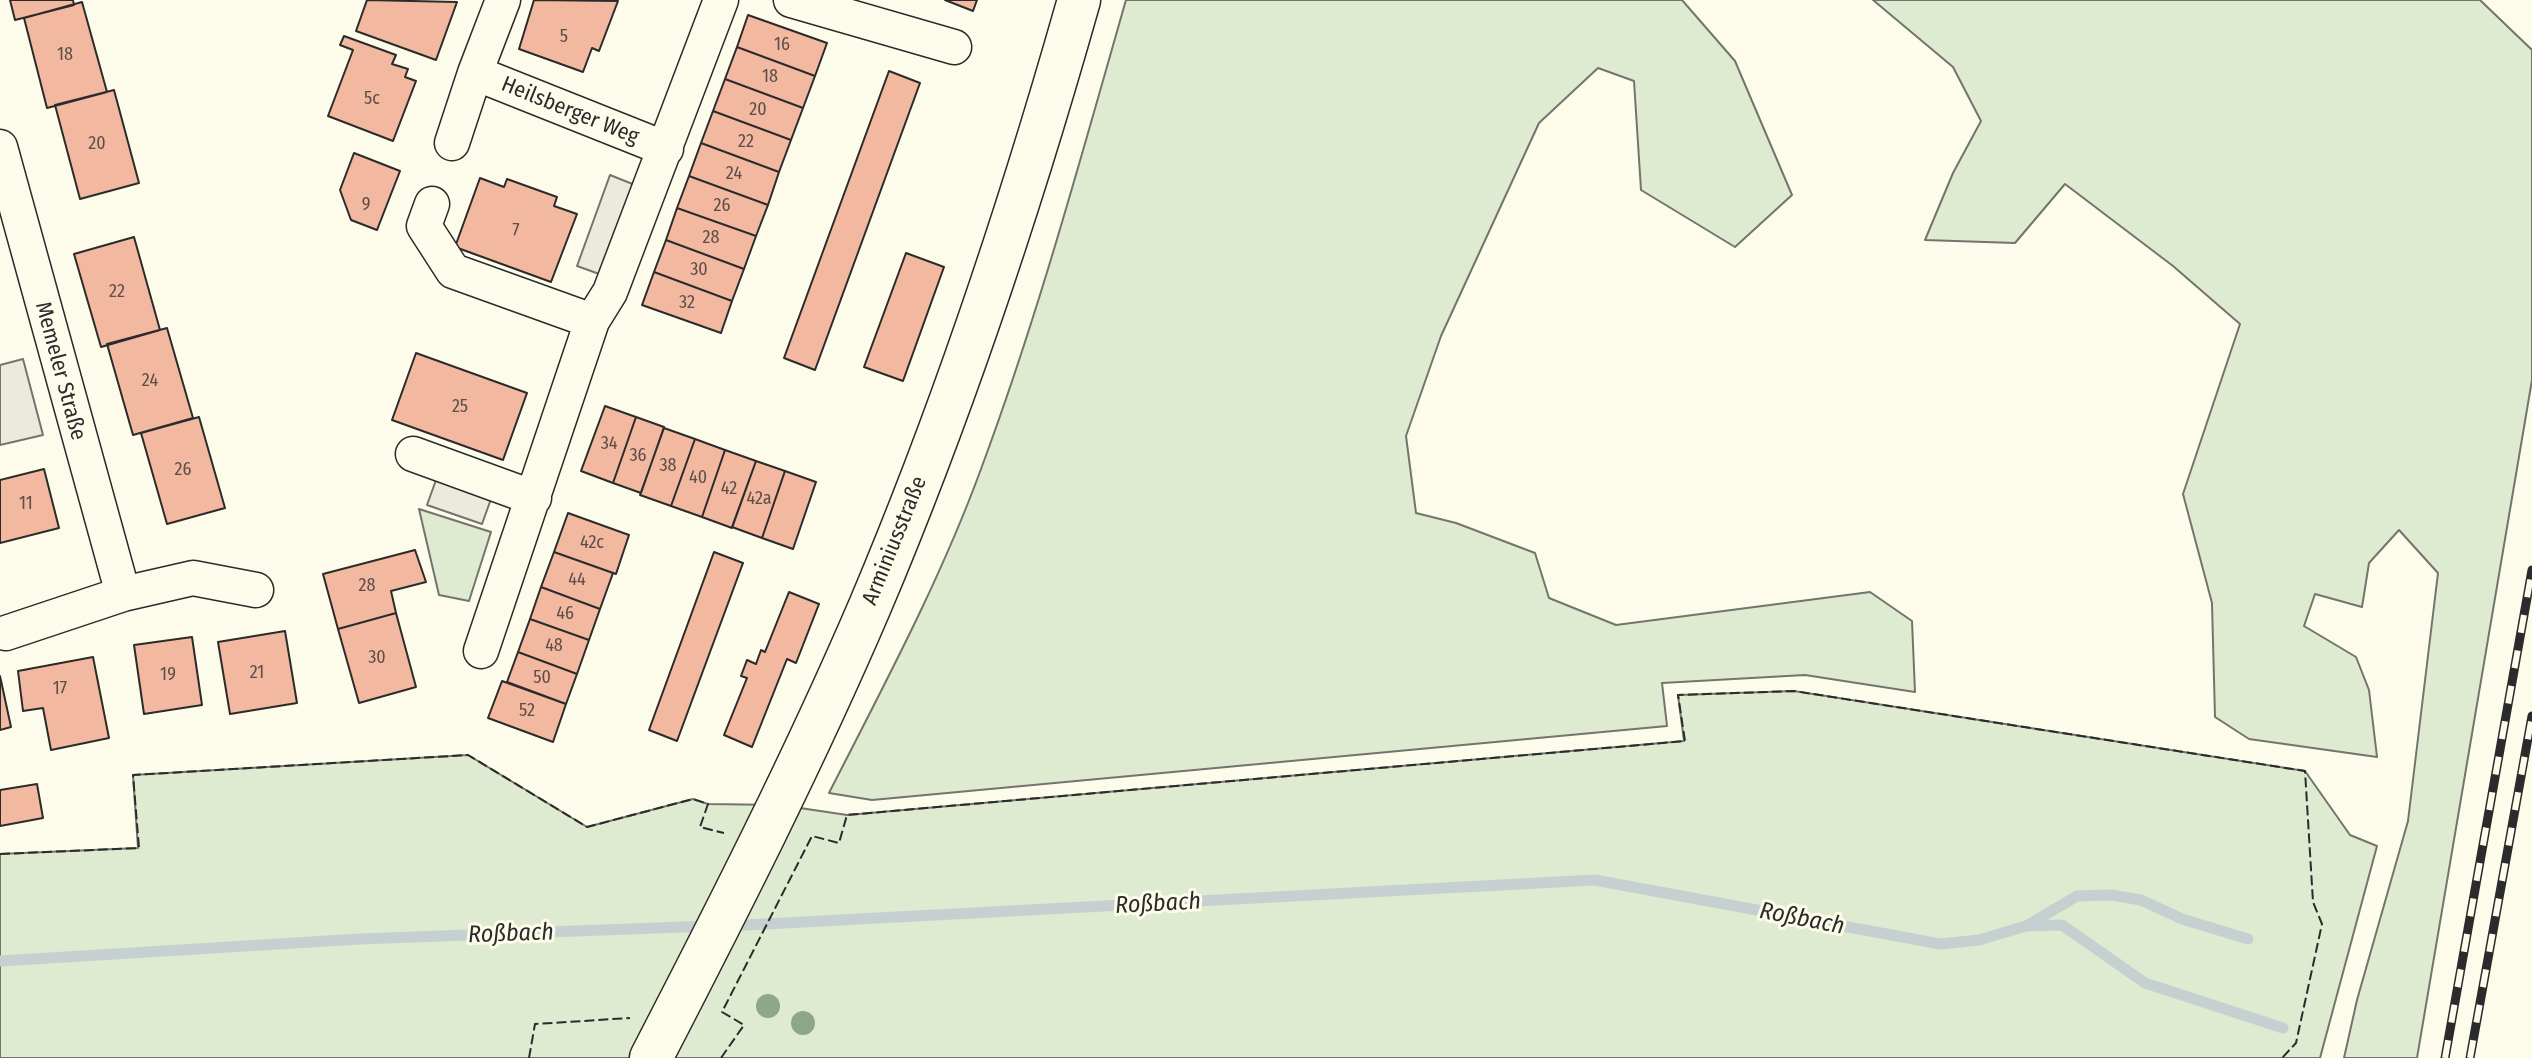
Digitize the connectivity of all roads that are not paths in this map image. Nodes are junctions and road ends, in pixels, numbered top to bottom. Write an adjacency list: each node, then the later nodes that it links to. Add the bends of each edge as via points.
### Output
1 (503, 0): 6 (street, Heilsberger Weg)
2 (721, 0): 9 (street, Heilsberger Weg)
3 (791, 0): 5 (street)
4 (1079, 0): 18 (street, Arminiusstraße, via 943,420 871,604 763,840)
5 (954, 47)
6 (475, 73): 7 (street, Heilsberger Weg); 9 (street, Heilsberger Weg)
7 (452, 143)
8 (0, 147): 15 (street, Memeler Straße)
9 (666, 149): 11 (street, Heilsberger Weg, via 610,292)
10 (432, 204): 11 (street, via 424,226 453,271)
11 (592, 321): 13 (street, Heilsberger Weg)
12 (413, 454): 13 (street)
13 (534, 498): 17 (street, Heilsberger Weg)
14 (256, 590): 15 (street, via 193,578)
15 (123, 594): 16 (street)
16 (6, 633)
17 (481, 651)
18 (660, 1040)

